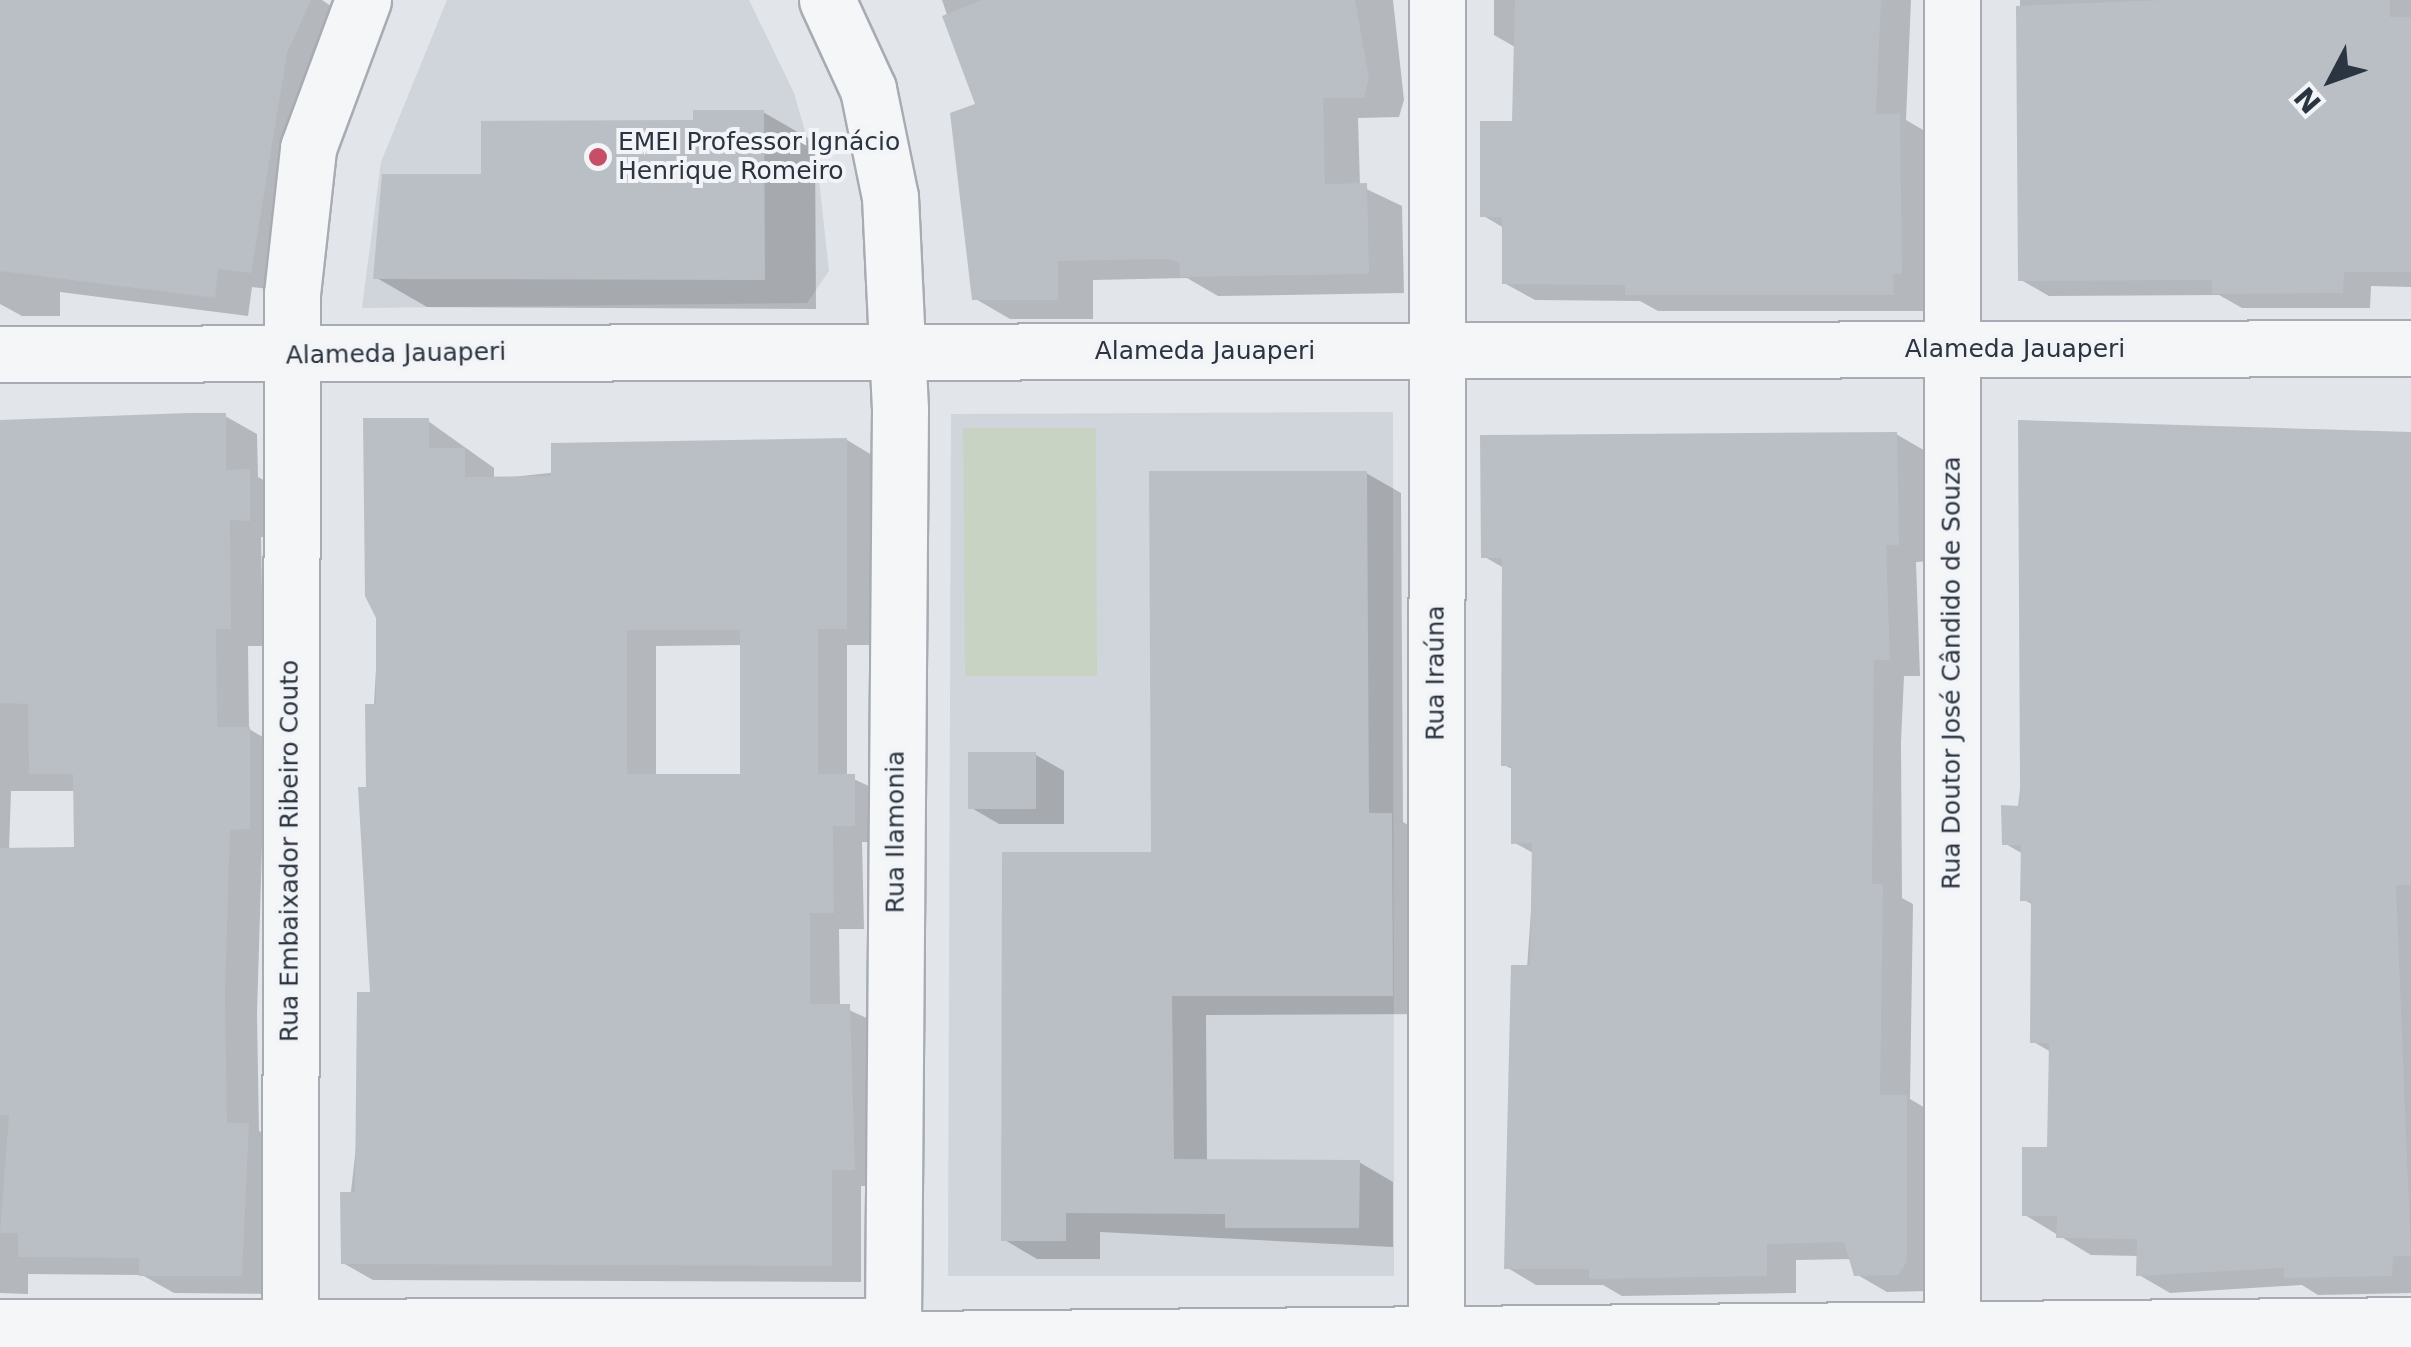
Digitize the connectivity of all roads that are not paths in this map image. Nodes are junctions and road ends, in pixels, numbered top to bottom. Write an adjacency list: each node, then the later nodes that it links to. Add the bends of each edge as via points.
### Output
1 (363, 0): 10 (street, Rua Embaixador Ribeiro Couto, via 308,148)
2 (827, 0): 7 (street, Rua Ilamonia, via 868,89 886,179)
3 (1437, 0): 8 (street, Rua Iraúna)
4 (1952, 0): 6 (street, Rua Doutor José Cândido de Souza)
5 (2411, 348): 6 (street, Alameda Jauaperi)
6 (1952, 349): 8 (street, Alameda Jauaperi); 15 (street, Rua Doutor José Cândido de Souza)
7 (898, 350): 8 (street, Alameda Jauaperi); 10 (street, Alameda Jauaperi); 13 (street, Rua Ilamonia)
8 (1436, 353): 16 (street, Rua Iraúna)
9 (0, 354): 10 (street, Alameda Jauaperi)
10 (291, 356): 14 (street, Rua Embaixador Ribeiro Couto)
11 (2411, 1325): 15 (street)
12 (0, 1327): 14 (street)
13 (884, 1333): 14 (street); 16 (street)
14 (290, 1336)
15 (1952, 1336): 16 (street)
16 (1436, 1338)

